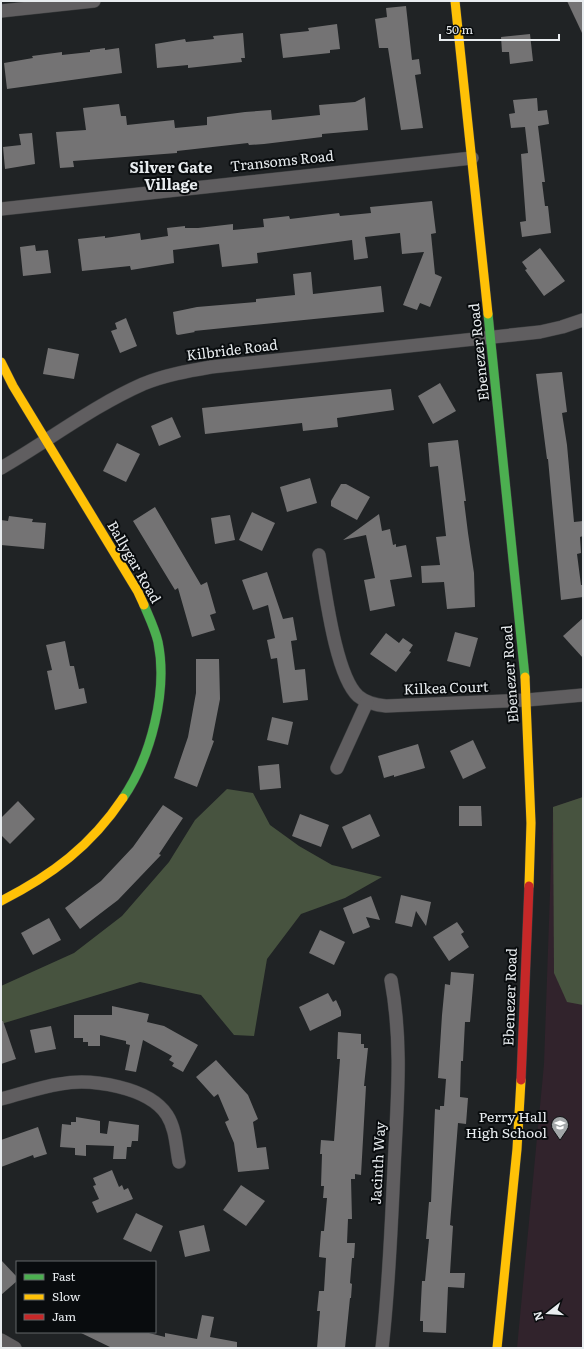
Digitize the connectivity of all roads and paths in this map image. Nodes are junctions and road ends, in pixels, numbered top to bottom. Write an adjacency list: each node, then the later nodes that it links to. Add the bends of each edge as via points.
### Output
1 (94, 1): 3 (street)
2 (455, 1): 4 (street, Ebenezer Road)
3 (1, 11)
4 (472, 158): 5 (street, Transoms Road); 7 (street, Ebenezer Road)
5 (1, 209)
6 (583, 320): 7 (street, Kilbride Road, via 540,332)
7 (492, 338): 9 (street, Kilbride Road, via 192,370 169,375 131,390); 13 (street, Ebenezer Road)
8 (1, 362): 9 (street, Ballygar Road)
9 (47, 441): 10 (street, Kilbride Road); 16 (street, Ballygar Road, via 138,592 152,623 159,649 158,712 141,770 106,825 57,870 28,889)
10 (1, 468)
11 (319, 555): 14 (street, Kilkea Court, via 340,664 351,688)
12 (583, 695): 13 (street, Kilkea Court)
13 (527, 700): 14 (street, Kilkea Court, via 386,706); 23 (street, Ebenezer Road, via 531,823 523,1044 517,1149)
14 (368, 702): 15 (street)
15 (337, 768)
16 (1, 901)
17 (391, 980): 22 (street, Jacinth Way, via 397,1012 399,1055 391,1250)
18 (1, 1099): 19 (street, via 61,1084 82,1082 111,1085 133,1091 149,1098 167,1115 175,1136)
19 (179, 1162)
20 (1, 1340): 21 (street)
21 (15, 1348)
22 (382, 1348)
23 (497, 1348)

